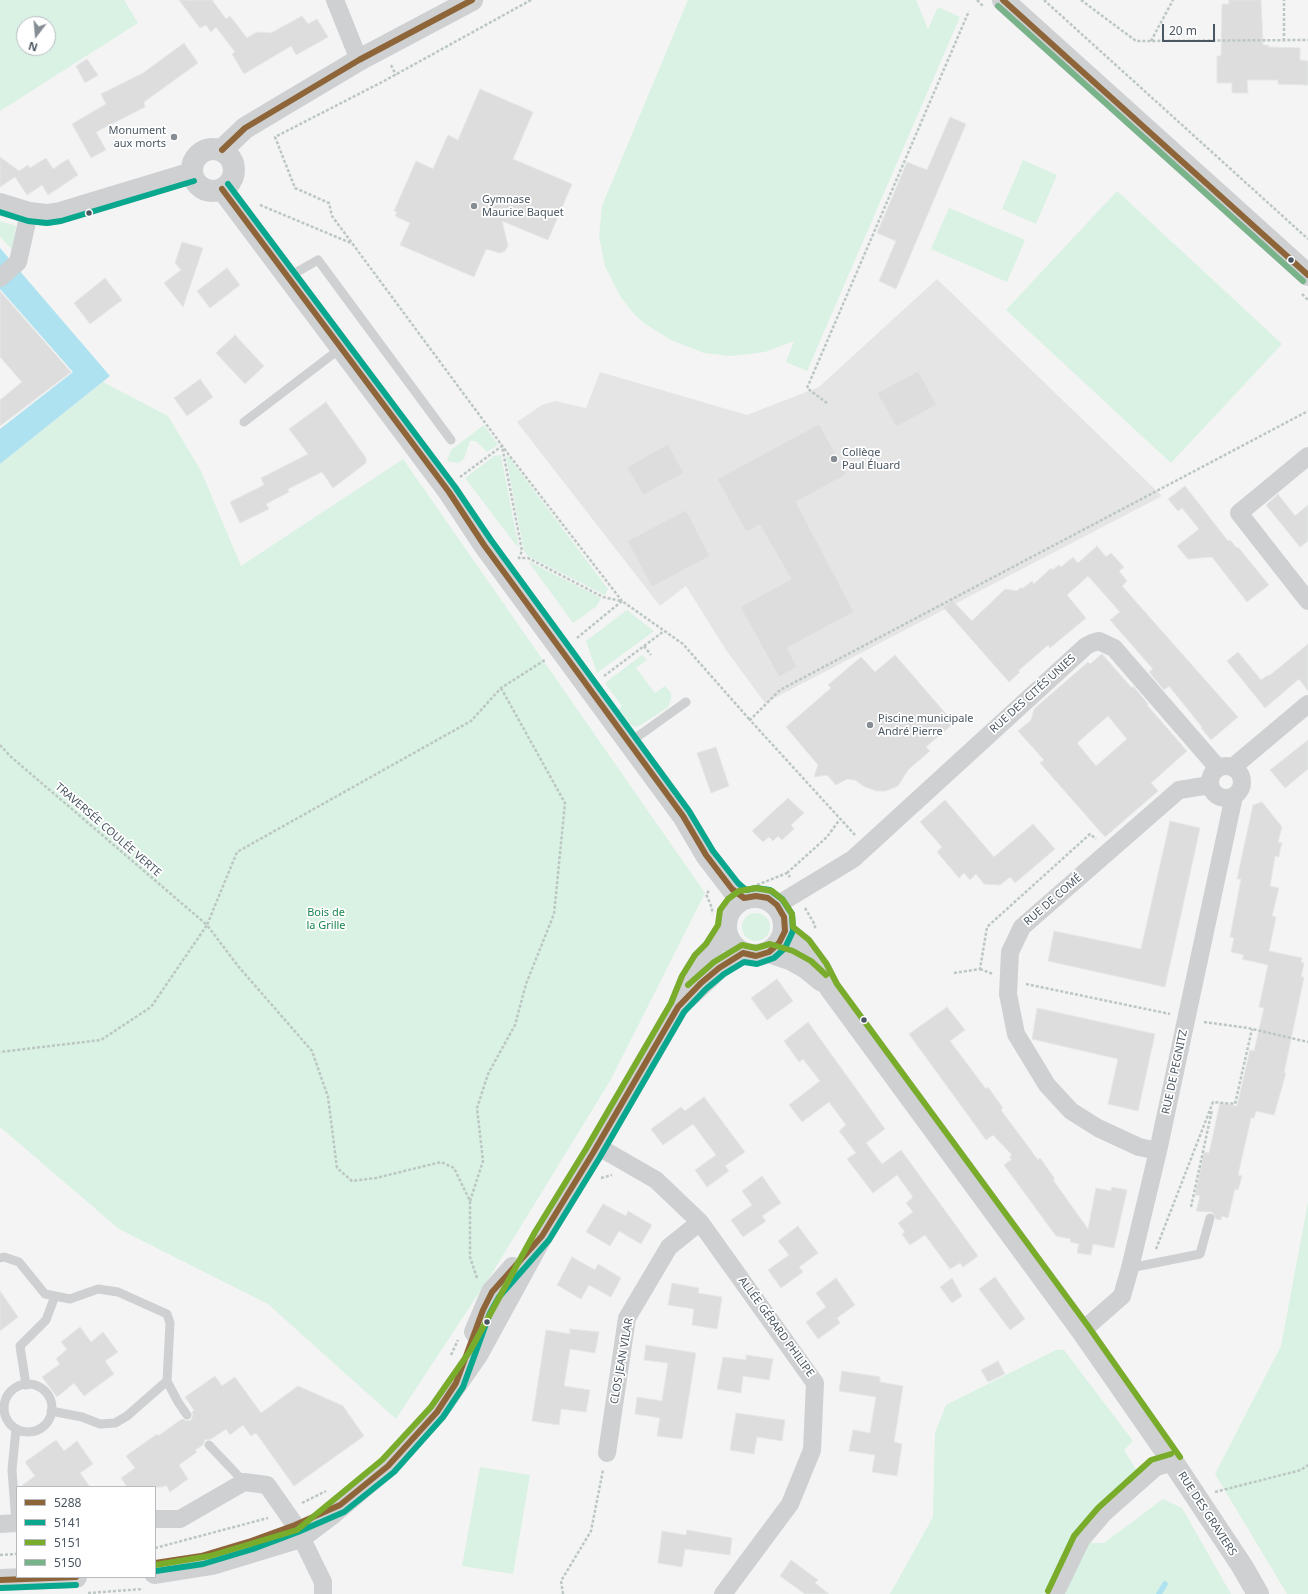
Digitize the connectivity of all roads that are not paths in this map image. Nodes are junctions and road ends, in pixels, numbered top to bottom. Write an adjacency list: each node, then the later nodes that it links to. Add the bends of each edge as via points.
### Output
1 (335, 0): 4 (street)
2 (472, 0): 4 (street)
3 (1003, 0): 10 (street)
4 (359, 60): 5 (street, via 246,128)
5 (222, 150): 6 (street, via 203,151 194,160); 7 (street, via 228,154 235,166 232,180)
6 (192, 173): 7 (street, via 203,189); 9 (street, via 60,213 47,215)
7 (222, 190): 11 (street)
8 (0, 204): 9 (street)
9 (29, 212): 12 (street, via 18,262)
10 (1308, 275)
11 (288, 277): 13 (street); 15 (lane, via 318,260)
12 (0, 278)
13 (342, 348): 14 (lane); 20 (street)
14 (244, 422)
15 (451, 440)
16 (1308, 456): 17 (street, via 1239,513)
17 (1308, 601)
18 (686, 702): 20 (lane)
19 (1308, 704): 21 (street)
20 (630, 742): 24 (street, via 683,816)
21 (1225, 768): 22 (street, via 1211,775); 23 (street, via 1237,770 1242,778 1241,789); 26 (street, RUE DES CITÉS UNIES, via 1114,648 1099,641 1086,646 853,859)
22 (1210, 785): 23 (street, via 1220,797); 34 (street, RUE DE COMÉ, via 1180,790 1022,927 1010,952 1008,994 1016,1034 1047,1085 1071,1111 1098,1128 1139,1147)
23 (1234, 796): 34 (street, RUE DE PEGNITZ)
24 (706, 855): 25 (street, via 725,881); 27 (street)
25 (744, 898): 26 (street, via 768,898); 27 (street, via 734,905)
26 (777, 905): 28 (street, via 784,917)
27 (726, 921): 30 (street, via 728,938 734,947); 32 (street, via 689,980)
28 (785, 931): 29 (street, via 779,944); 31 (street, RUE DES GRAVIERS, via 803,945 820,968)
29 (769, 952): 30 (street, via 756,956); 31 (street, RUE DES GRAVIERS, via 806,968)
30 (743, 953): 32 (street, via 719,968)
31 (830, 988): 41 (street, RUE DES GRAVIERS)
32 (678, 1007): 33 (street)
33 (597, 1146): 36 (street, ALLÉE GÉRARD PHILIPE, via 656,1180); 37 (street)
34 (1158, 1151): 39 (street, RUE DE PEGNITZ)
35 (1210, 1218): 39 (lane, via 1200,1254)
36 (700, 1222): 50 (street, CLOS JEAN VILAR, via 669,1247 627,1318); 63 (street, ALLÉE GÉRARD PHILIPE, via 815,1383 812,1450 790,1504)
37 (542, 1236): 43 (street, via 477,1354); 43 (street, via 492,1292)
38 (0, 1258): 40 (lane, via 19,1262 45,1294)
39 (1130, 1268): 41 (street, RUE DE PEGNITZ, via 1122,1296)
40 (56, 1296): 42 (lane, via 70,1299 98,1289 118,1292 167,1314 170,1323); 44 (lane, via 46,1320 20,1346)
41 (1082, 1331): 51 (street, RUE DES GRAVIERS)
42 (167, 1381): 46 (lane, via 127,1416 115,1423 100,1424 82,1417); 47 (lane)
43 (456, 1383): 55 (street, via 437,1412 388,1466)
44 (26, 1385): 45 (lane, via 13,1390); 46 (lane, via 39,1387 46,1393)
45 (2, 1406): 48 (lane, via 7,1419)
46 (51, 1411): 48 (lane, via 49,1420 43,1427 30,1432)
47 (187, 1415)
48 (16, 1429): 54 (lane)
49 (209, 1445): 52 (lane)
50 (606, 1453)
51 (1173, 1462): 64 (street, via 1156,1467 1104,1513 1081,1540); 65 (street, RUE DES GRAVIERS)
52 (244, 1482): 53 (street, via 180,1519); 55 (street, via 267,1485)
53 (156, 1519)
54 (11, 1523)
55 (294, 1524): 56 (street, via 251,1541 201,1556); 60 (street, via 212,1564); 62 (street, via 323,1582)
56 (156, 1563)
57 (16, 1569): 58 (street)
58 (0, 1570)
59 (0, 1580): 61 (street)
60 (150, 1581)
61 (80, 1585)
62 (323, 1594)
63 (723, 1594)
64 (1055, 1594)
65 (1258, 1594)

